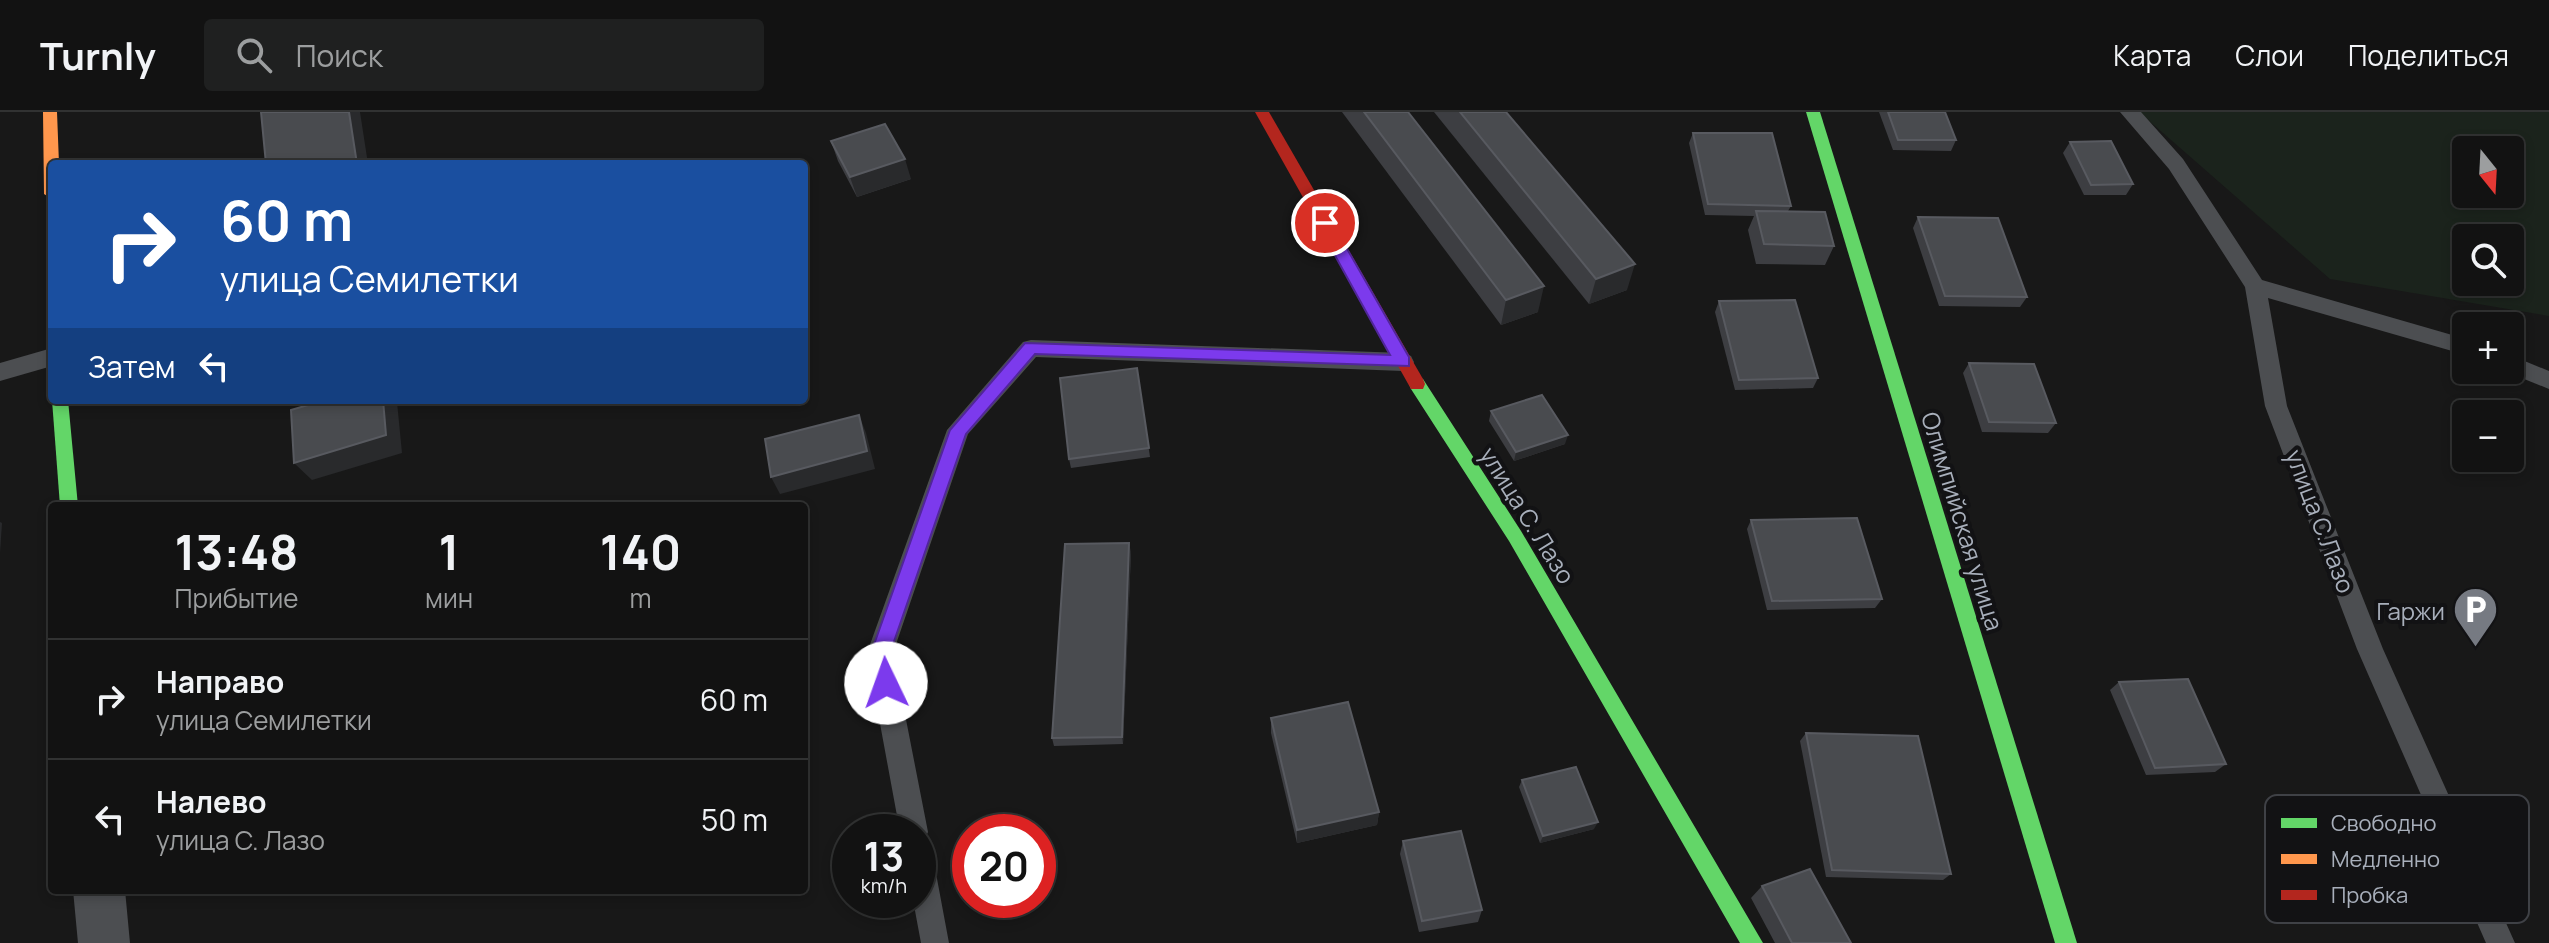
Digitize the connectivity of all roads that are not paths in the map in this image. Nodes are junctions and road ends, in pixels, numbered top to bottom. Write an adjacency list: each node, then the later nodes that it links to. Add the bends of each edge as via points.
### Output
1 (50, 112): 5 (street)
2 (1262, 112): 9 (street, улица С. Лазо)
3 (1813, 112): 23 (street, Олимпийская улица)
4 (2130, 112): 6 (lane, улица С.Лазо, via 2176,164)
5 (51, 160)
6 (2255, 286): 7 (lane); 15 (lane, улица С.Лазо, via 2276,406 2370,649)
7 (2452, 343)
8 (48, 358): 11 (lane)
9 (1403, 362): 16 (lane, via 1031,348 958,430 880,653); 22 (street, улица С. Лазо, via 1515,536)
10 (2524, 370): 12 (lane)
11 (0, 372)
12 (2549, 380)
13 (60, 404): 14 (street)
14 (69, 502)
15 (2435, 795)
16 (911, 814)
17 (99, 894): 20 (street)
18 (930, 918): 21 (lane)
19 (2492, 923): 24 (lane, улица С.Лазо)
20 (104, 943)
21 (935, 943)
22 (1752, 943)
23 (2066, 943)
24 (2501, 943)

